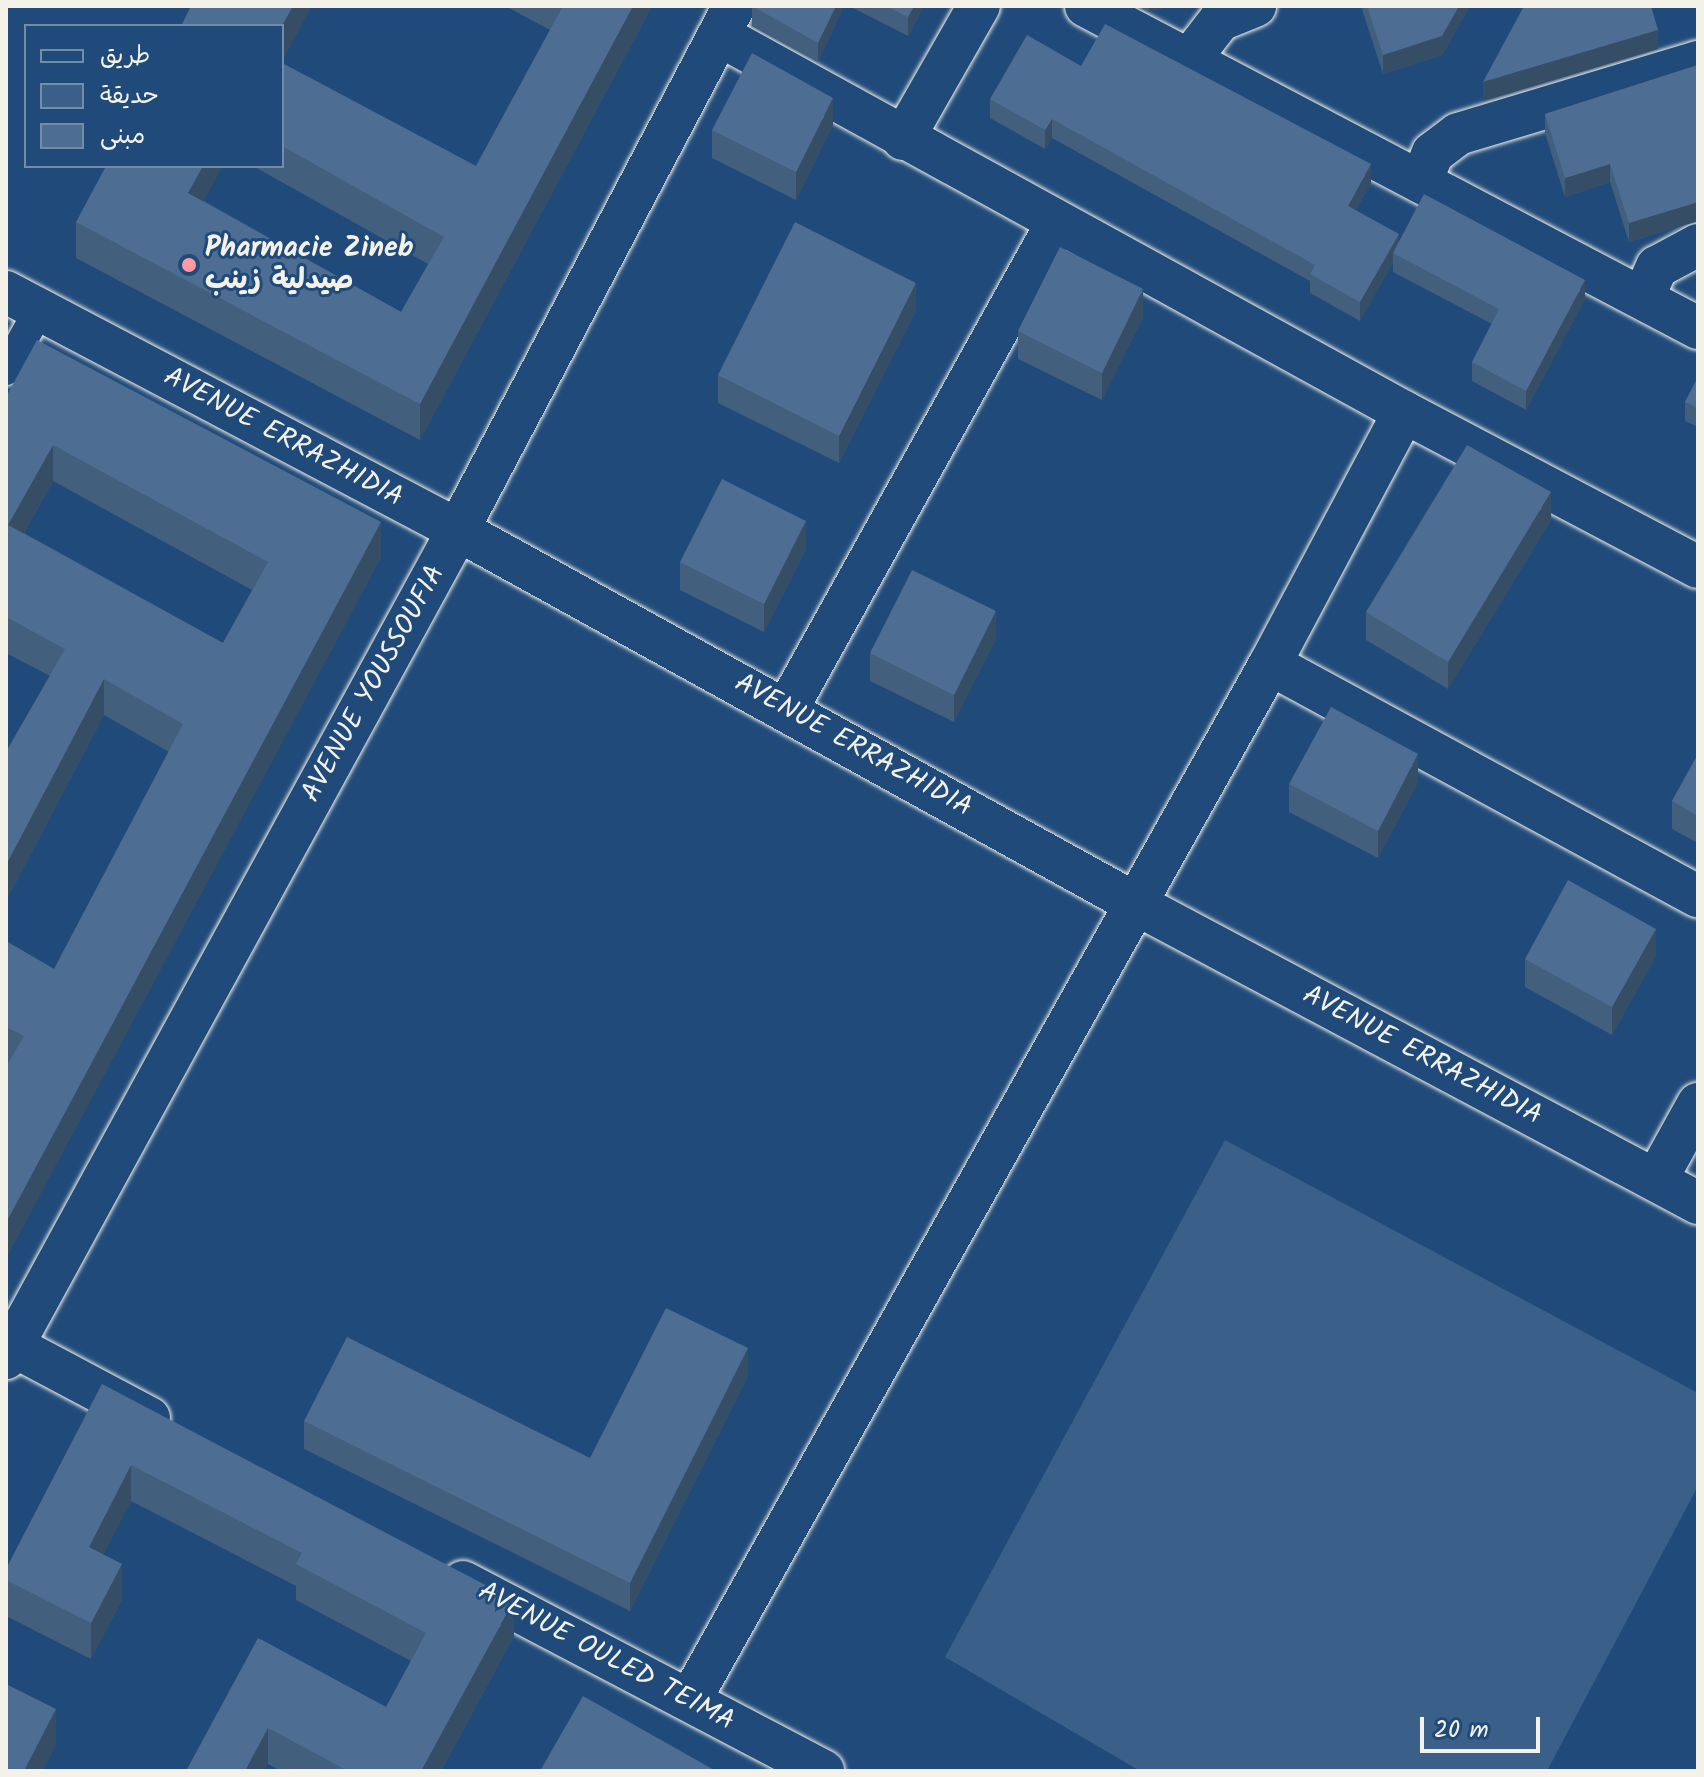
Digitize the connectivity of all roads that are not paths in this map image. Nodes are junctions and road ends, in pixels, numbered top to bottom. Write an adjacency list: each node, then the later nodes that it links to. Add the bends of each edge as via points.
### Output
1 (979, 6): 7 (street)
2 (1086, 6): 5 (street)
3 (1255, 6): 5 (street, via 1220,20)
4 (726, 20): 7 (street); 16 (street, AVENUE YOUSSOUFIA)
5 (1189, 60): 8 (street)
6 (1698, 62): 8 (street, via 1458,134 1433,153)
7 (903, 139): 9 (street)
8 (1421, 182): 11 (street)
9 (1057, 223): 15 (street); 19 (street)
10 (1698, 245): 11 (street, via 1657,267)
11 (1643, 298): 13 (street)
12 (23, 301): 14 (street); 16 (street, AVENUE ERRAZHIDIA)
13 (1698, 328)
14 (6, 370)
15 (1404, 412): 17 (street); 18 (street)
16 (458, 530): 19 (street, AVENUE ERRAZHIDIA); 25 (street, AVENUE YOUSSOUFIA)
17 (1698, 567)
18 (1270, 664): 20 (street); 21 (street)
19 (787, 709): 21 (street, AVENUE ERRAZHIDIA)
20 (1698, 896)
21 (1136, 904): 23 (street, AVENUE ERRAZHIDIA); 28 (street)
22 (1698, 1104): 23 (street)
23 (1656, 1180): 24 (street, AVENUE ERRAZHIDIA)
24 (1698, 1203)
25 (8, 1349): 26 (street)
26 (181, 1434)
27 (434, 1566): 28 (street, AVENUE OULED TEIMA)
28 (690, 1700): 29 (street, AVENUE OULED TEIMA)
29 (823, 1771)

